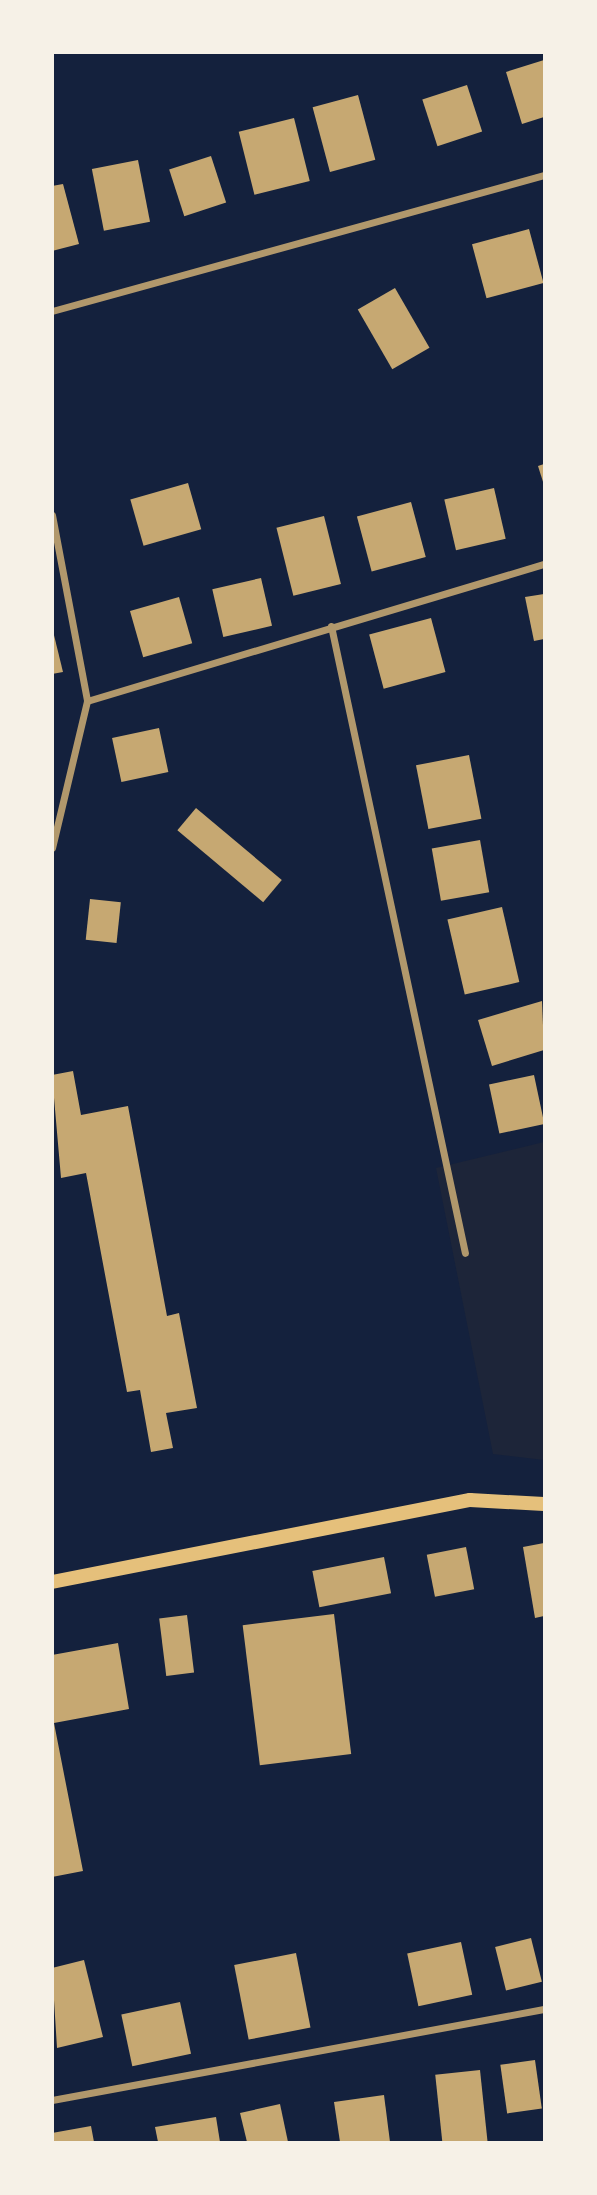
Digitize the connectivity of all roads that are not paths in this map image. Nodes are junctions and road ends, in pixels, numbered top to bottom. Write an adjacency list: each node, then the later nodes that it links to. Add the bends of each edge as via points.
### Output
1 (544, 175): 2 (street)
2 (52, 311)
3 (52, 515): 6 (street)
4 (544, 564): 5 (street)
5 (331, 626): 6 (street); 8 (street)
6 (87, 701): 7 (street)
7 (52, 848)
8 (465, 1253)
9 (544, 1504): 10 (main road, via 470,1500)
10 (52, 1582)
11 (544, 2009): 12 (street)
12 (52, 2100)

